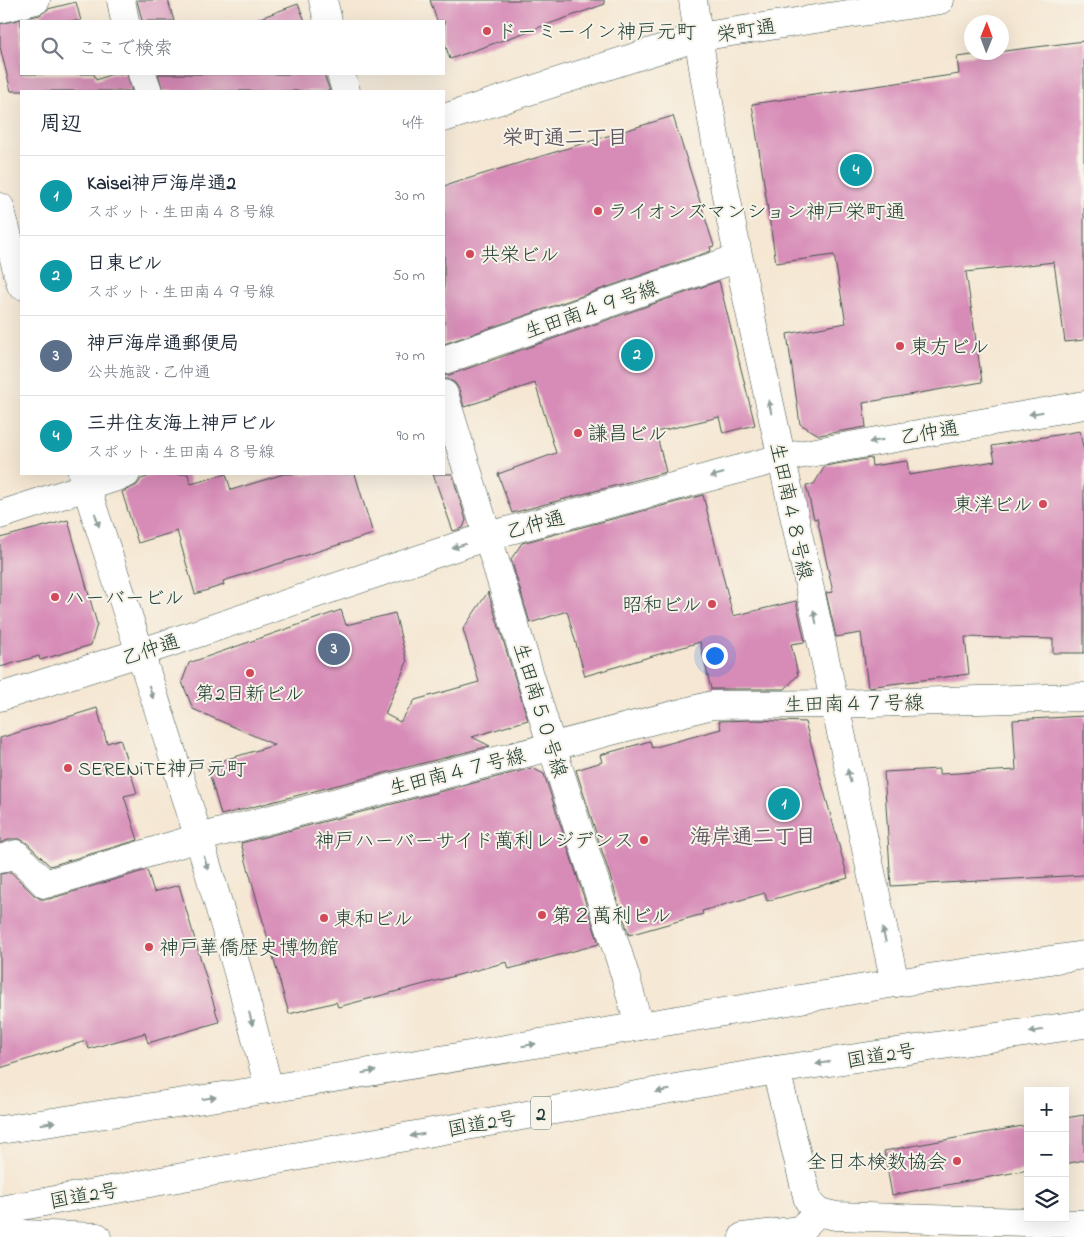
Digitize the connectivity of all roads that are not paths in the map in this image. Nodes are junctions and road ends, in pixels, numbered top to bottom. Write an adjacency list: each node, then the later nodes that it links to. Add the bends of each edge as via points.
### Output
1 (36, 0): 6 (main road)
2 (121, 0): 7 (main road)
3 (323, 0): 8 (main road)
4 (693, 0): 9 (main road, 生田南４８号線)
5 (940, 0): 9 (main road, 栄町通)
6 (0, 9)
7 (125, 20)
8 (328, 20)
9 (698, 38): 14 (main road, 栄町通); 16 (main road, 生田南４８号線)
10 (142, 75): 12 (main road)
11 (342, 75): 13 (main road)
12 (148, 90)
13 (346, 90)
14 (445, 118)
15 (0, 207): 17 (main road)
16 (738, 258): 18 (main road, 生田南４９号線); 21 (main road, 生田南４８号線, one-way to 16)
17 (15, 273)
18 (445, 360)
19 (445, 397): 25 (main road, 生田南５０号線)
20 (1084, 405): 21 (main road, 乙仲通, one-way to 21)
21 (781, 458): 25 (main road, 乙仲通, one-way to 25); 29 (main road, 生田南４８号線, one-way to 21)
22 (120, 475): 23 (main road)
23 (84, 481): 24 (main road); 26 (main road, one-way to 26)
24 (0, 514)
25 (488, 536): 26 (main road, 乙仲通, one-way to 26); 30 (main road, 生田南５０号線)
26 (139, 653): 27 (main road, 乙仲通); 31 (main road, one-way to 31)
27 (0, 697)
28 (1084, 698): 29 (main road, 生田南４７号線)
29 (833, 704): 30 (main road, 生田南４７号線, via 712,705); 34 (main road, 生田南４８号線, one-way to 29)
30 (552, 747): 31 (main road, 生田南４７号線); 36 (main road, 生田南５０号線)
31 (198, 838): 32 (main road, 生田南４７号線, via 45,884 16,854); 38 (main road, one-way to 38)
32 (0, 859)
33 (1084, 955): 34 (main road)
34 (895, 982): 36 (main road)
35 (1084, 1024): 37 (main road, 国道2号 / 2, one-way to 37)
36 (639, 1026): 38 (main road, one-way to 36)
37 (776, 1070): 40 (main road, 国道2号 / 2, one-way to 40); 41 (main road, via 808,1200)
38 (269, 1089): 39 (main road, one-way to 38)
39 (0, 1130)
40 (0, 1210)
41 (818, 1212): 42 (main road, via 836,1216); 45 (main road, via 800,1230)
42 (1084, 1224)
43 (0, 1232): 44 (main road)
44 (97, 1237)
45 (744, 1237)

